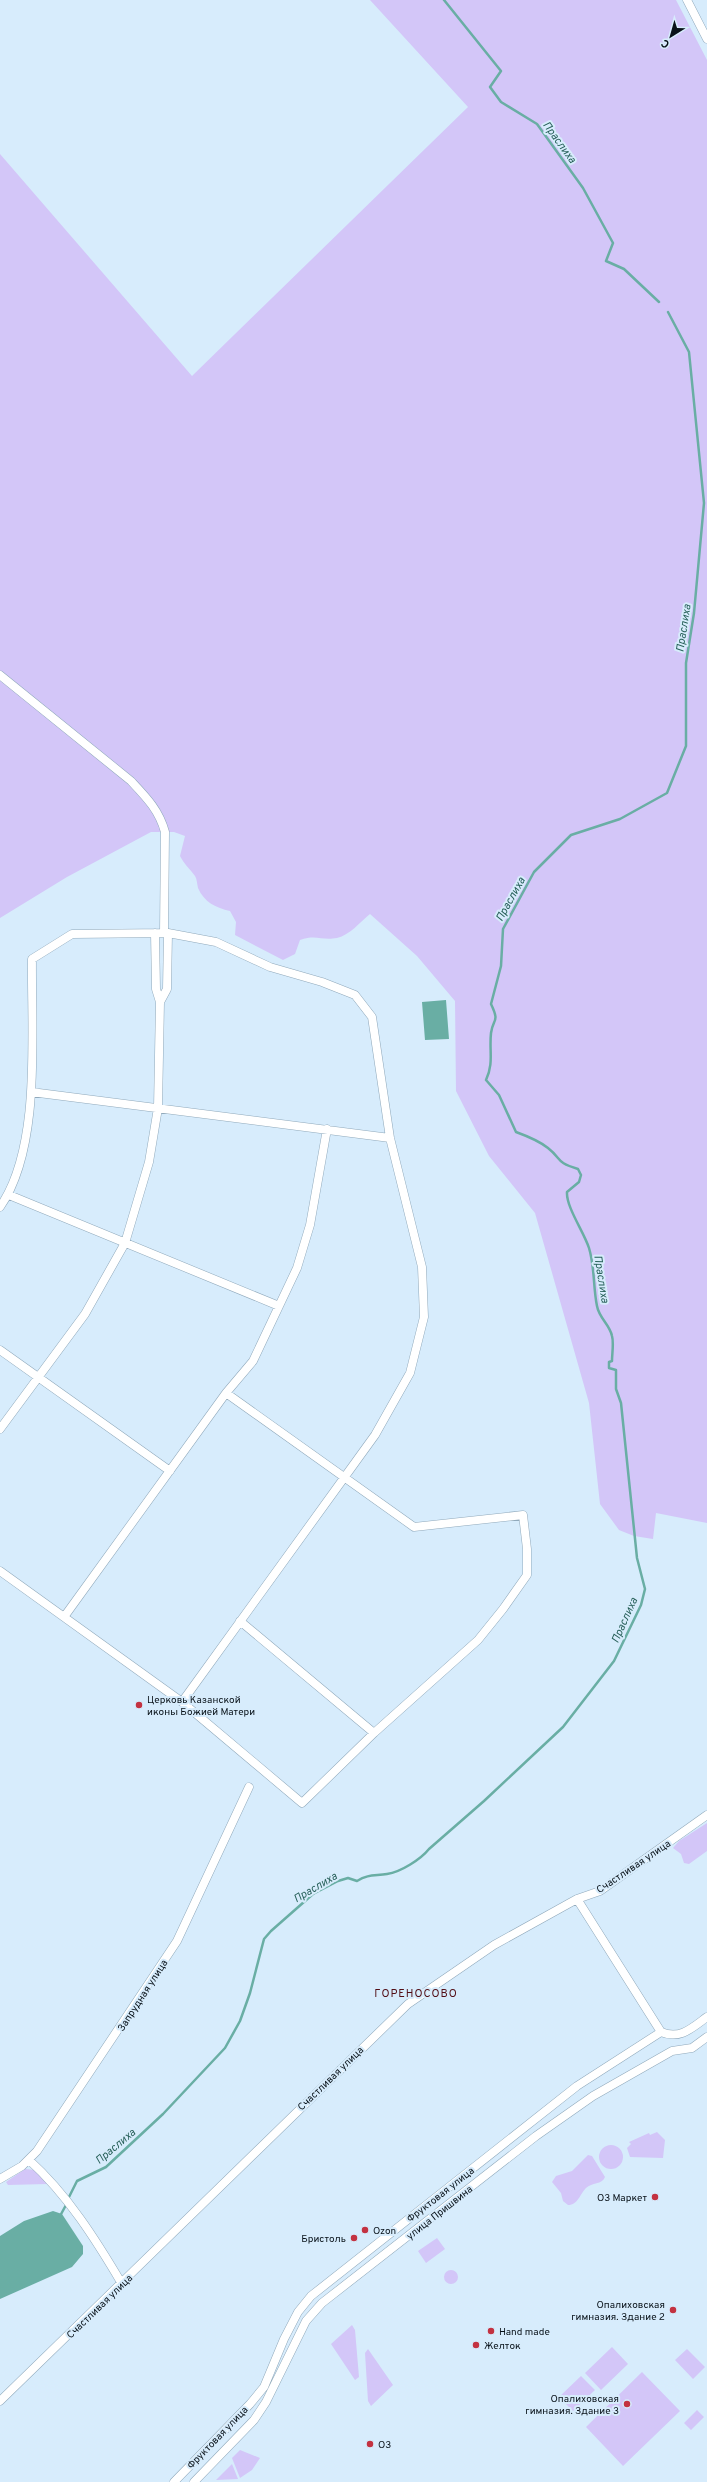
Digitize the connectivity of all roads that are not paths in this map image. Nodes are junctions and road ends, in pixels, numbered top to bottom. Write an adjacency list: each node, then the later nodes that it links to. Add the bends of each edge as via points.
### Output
1 (688, 0): 2 (street)
2 (707, 39)
3 (0, 675): 5 (street, via 131,780 160,816 165,832)
4 (155, 933): 5 (street); 6 (street, via 156,989); 7 (street, via 72,934 32,959)
5 (166, 933): 6 (street, via 167,989); 10 (street, via 216,942 270,967 322,982 355,995 372,1017)
6 (160, 1002): 8 (street)
7 (31, 1092): 8 (street); 11 (street, via 24,1151)
8 (158, 1108): 9 (street); 13 (street, via 149,1162)
9 (327, 1130): 10 (street); 14 (street, via 310,1225 297,1268)
10 (390, 1138): 20 (street, via 422,1267 424,1317 410,1373 375,1435)
11 (9, 1195): 12 (street); 13 (street)
12 (0, 1207)
13 (125, 1243): 14 (street); 16 (street, via 85,1314)
14 (279, 1306): 17 (street, via 253,1361)
15 (0, 1350): 16 (street)
16 (38, 1377): 18 (street); 19 (street)
17 (226, 1394): 19 (street); 20 (street)
18 (0, 1429)
19 (170, 1471): 22 (street)
20 (343, 1477): 23 (street); 25 (street, via 414,1527 523,1515 527,1574 478,1640)
21 (0, 1571): 22 (street)
22 (64, 1617): 24 (street)
23 (240, 1621): 24 (street); 25 (street)
24 (182, 1702): 25 (street, via 302,1803)
25 (374, 1733)
26 (249, 1787): 32 (street, Запрудная улица, via 177,1941)
27 (707, 1815): 28 (street, Счастливая улица, via 600,1891)
28 (577, 1900): 30 (street); 34 (street, Счастливая улица, via 494,1945 408,2004 324,2083)
29 (707, 2017): 30 (street, via 679,2035 671,2036)
30 (661, 2032): 36 (street, Фруктовая улица, via 577,2086 311,2296 291,2326 264,2386 250,2404)
31 (707, 2037): 37 (street, улица Пришвина, via 692,2048 667,2053 587,2100 536,2136 322,2303 306,2321 266,2402 254,2420)
32 (29, 2160): 33 (street, Запрудная улица); 34 (street, via 59,2192 99,2246)
33 (0, 2180)
34 (122, 2284): 35 (street, Счастливая улица)
35 (0, 2401)
36 (174, 2482)
37 (194, 2482)

